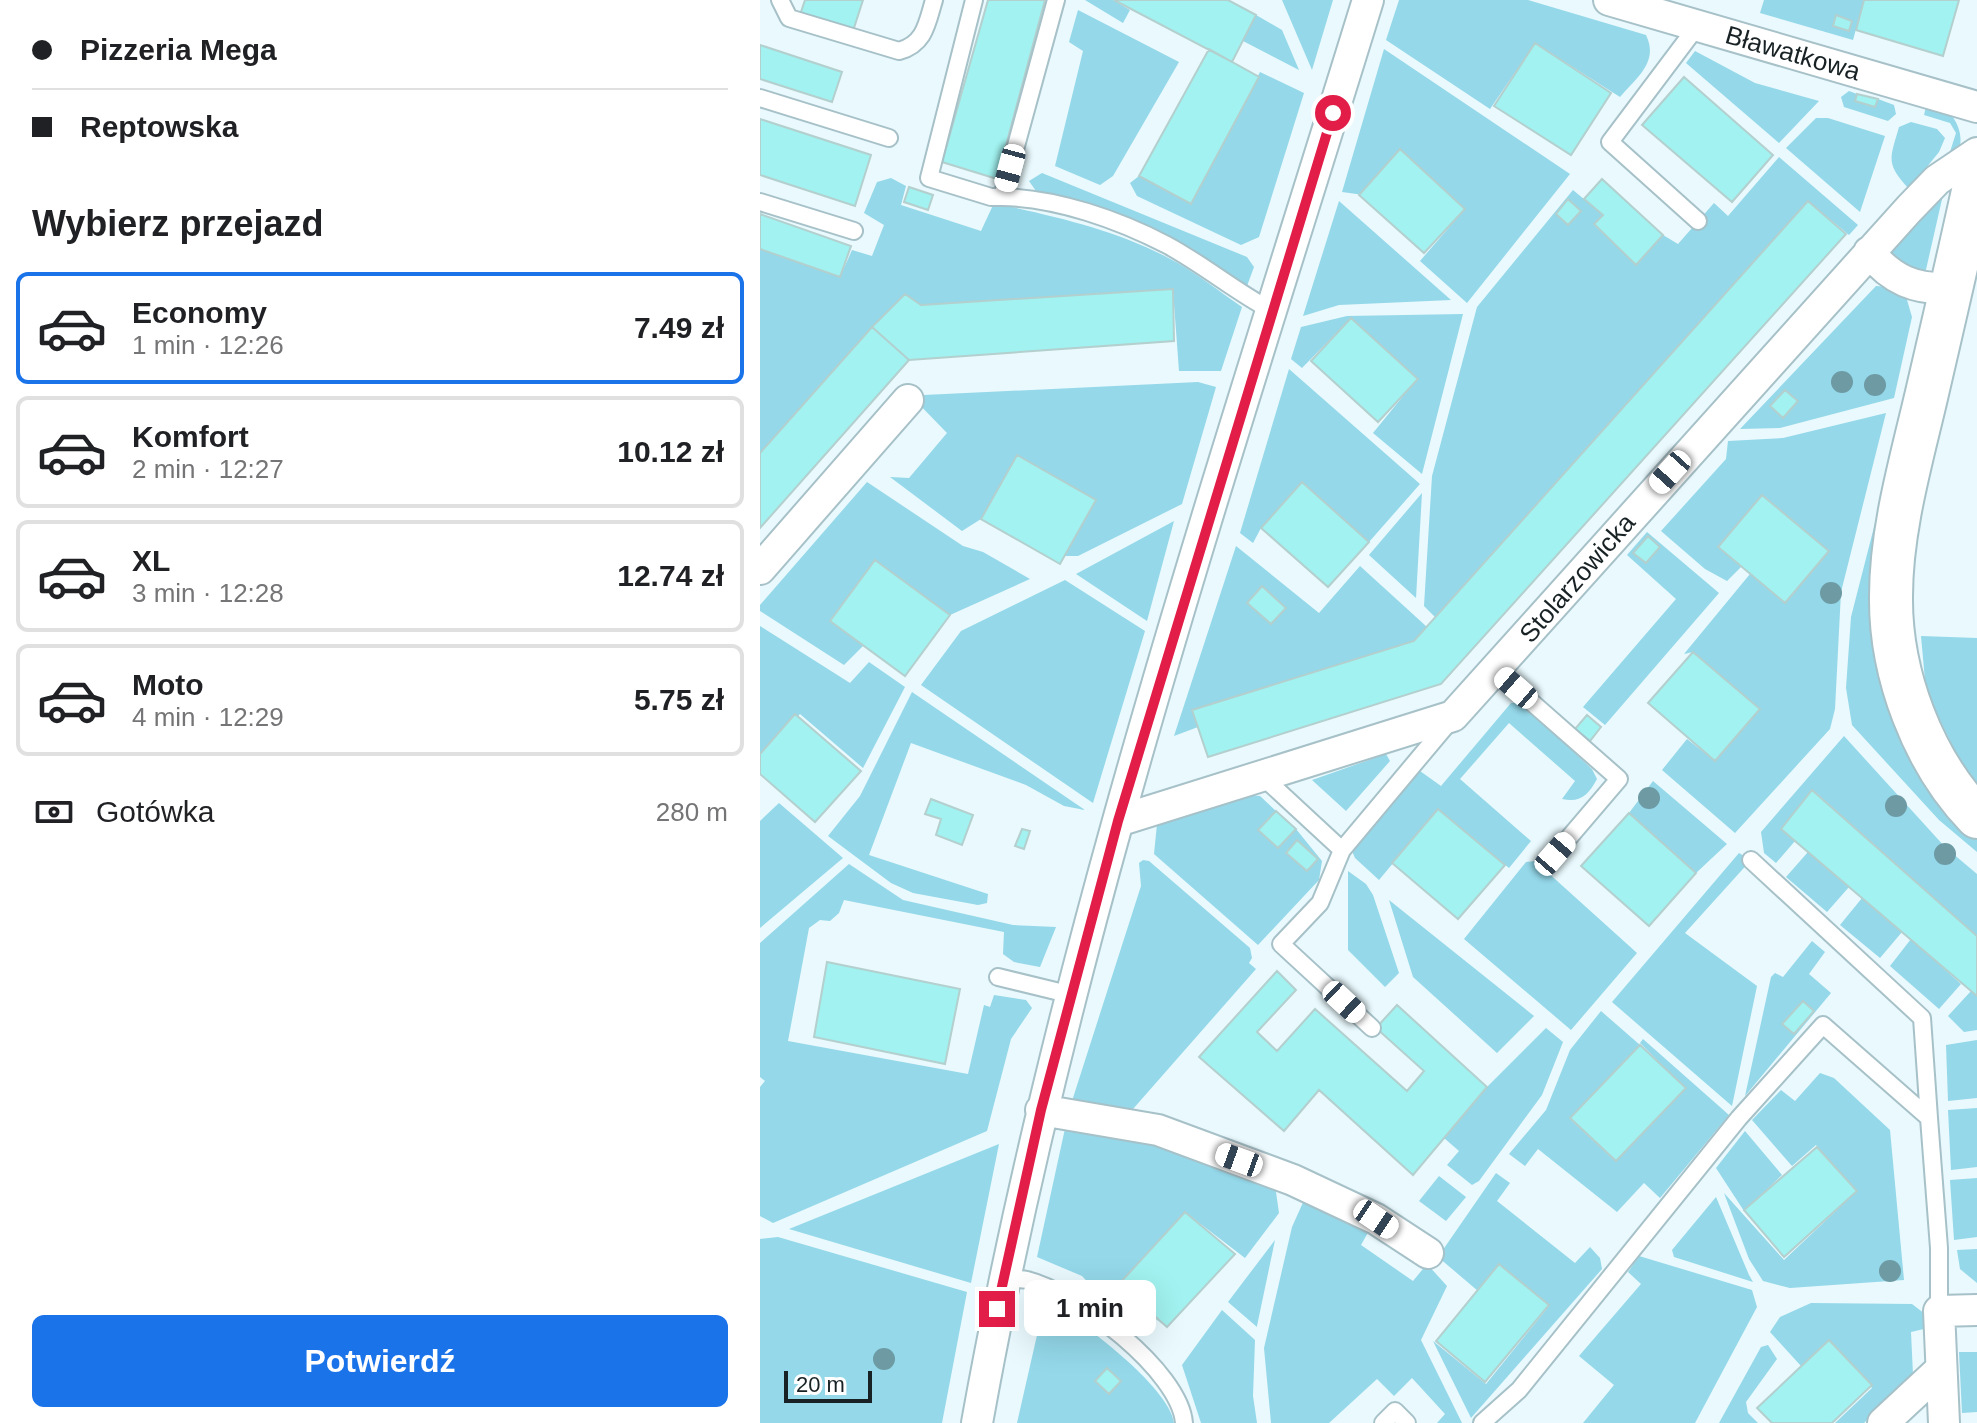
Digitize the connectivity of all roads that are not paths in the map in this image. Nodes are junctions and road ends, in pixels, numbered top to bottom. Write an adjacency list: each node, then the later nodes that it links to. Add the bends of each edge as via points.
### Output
1 (780, 0): 2 (lane, via 789,18 899,51 923,37)
2 (934, 0)
3 (974, 0): 13 (lane, via 929,178)
4 (1056, 0): 13 (lane)
5 (1368, 0): 19 (street)
6 (1609, 0): 7 (street, Bławatkowa)
7 (1698, 25): 9 (street, Bławatkowa); 15 (lane, via 1610,142)
8 (760, 98): 10 (lane)
9 (1977, 107)
10 (889, 138)
11 (1977, 153): 17 (street, Stolarzowicka, via 1937,180)
12 (1977, 173): 18 (street)
13 (1002, 197): 19 (lane, via 1092,214 1167,245)
14 (760, 202): 16 (lane)
15 (1698, 221)
16 (854, 231)
17 (1869, 252): 18 (street, via 1902,281 1926,289); 22 (street, Stolarzowicka)
18 (1951, 288): 25 (street, via 1894,551 1891,597 1895,639 1917,723 1933,756)
19 (1272, 311): 26 (street)
20 (908, 400): 21 (street)
21 (760, 569)
22 (1495, 670): 23 (street, Stolarzowicka); 28 (lane, via 1619,779)
23 (1453, 716): 24 (street); 27 (lane)
24 (1262, 776): 26 (street); 27 (lane)
25 (1977, 817)
26 (1118, 821): 31 (street)
27 (1342, 850): 32 (lane, via 1320,903 1281,944)
28 (1555, 854)
29 (1751, 860): 34 (lane, via 1922,1018)
30 (998, 977): 31 (lane)
31 (1072, 995): 33 (street)
32 (1372, 1028)
33 (1041, 1110): 35 (street, via 1158,1130 1293,1180 1376,1219); 36 (street)
34 (1929, 1118): 38 (lane); 44 (lane, via 1823,1025 1739,1118 1519,1390)
35 (1428, 1253)
36 (1002, 1281): 40 (street); 41 (lane, via 1026,1279 1105,1323 1163,1375)
37 (1977, 1310): 38 (street)
38 (1939, 1311): 39 (street)
39 (1941, 1369): 45 (street); 46 (street)
40 (977, 1423)
41 (1184, 1423)
42 (1383, 1423): 43 (lane, via 1395,1411)
43 (1407, 1423)
44 (1482, 1423)
45 (1883, 1423)
46 (1944, 1423)

